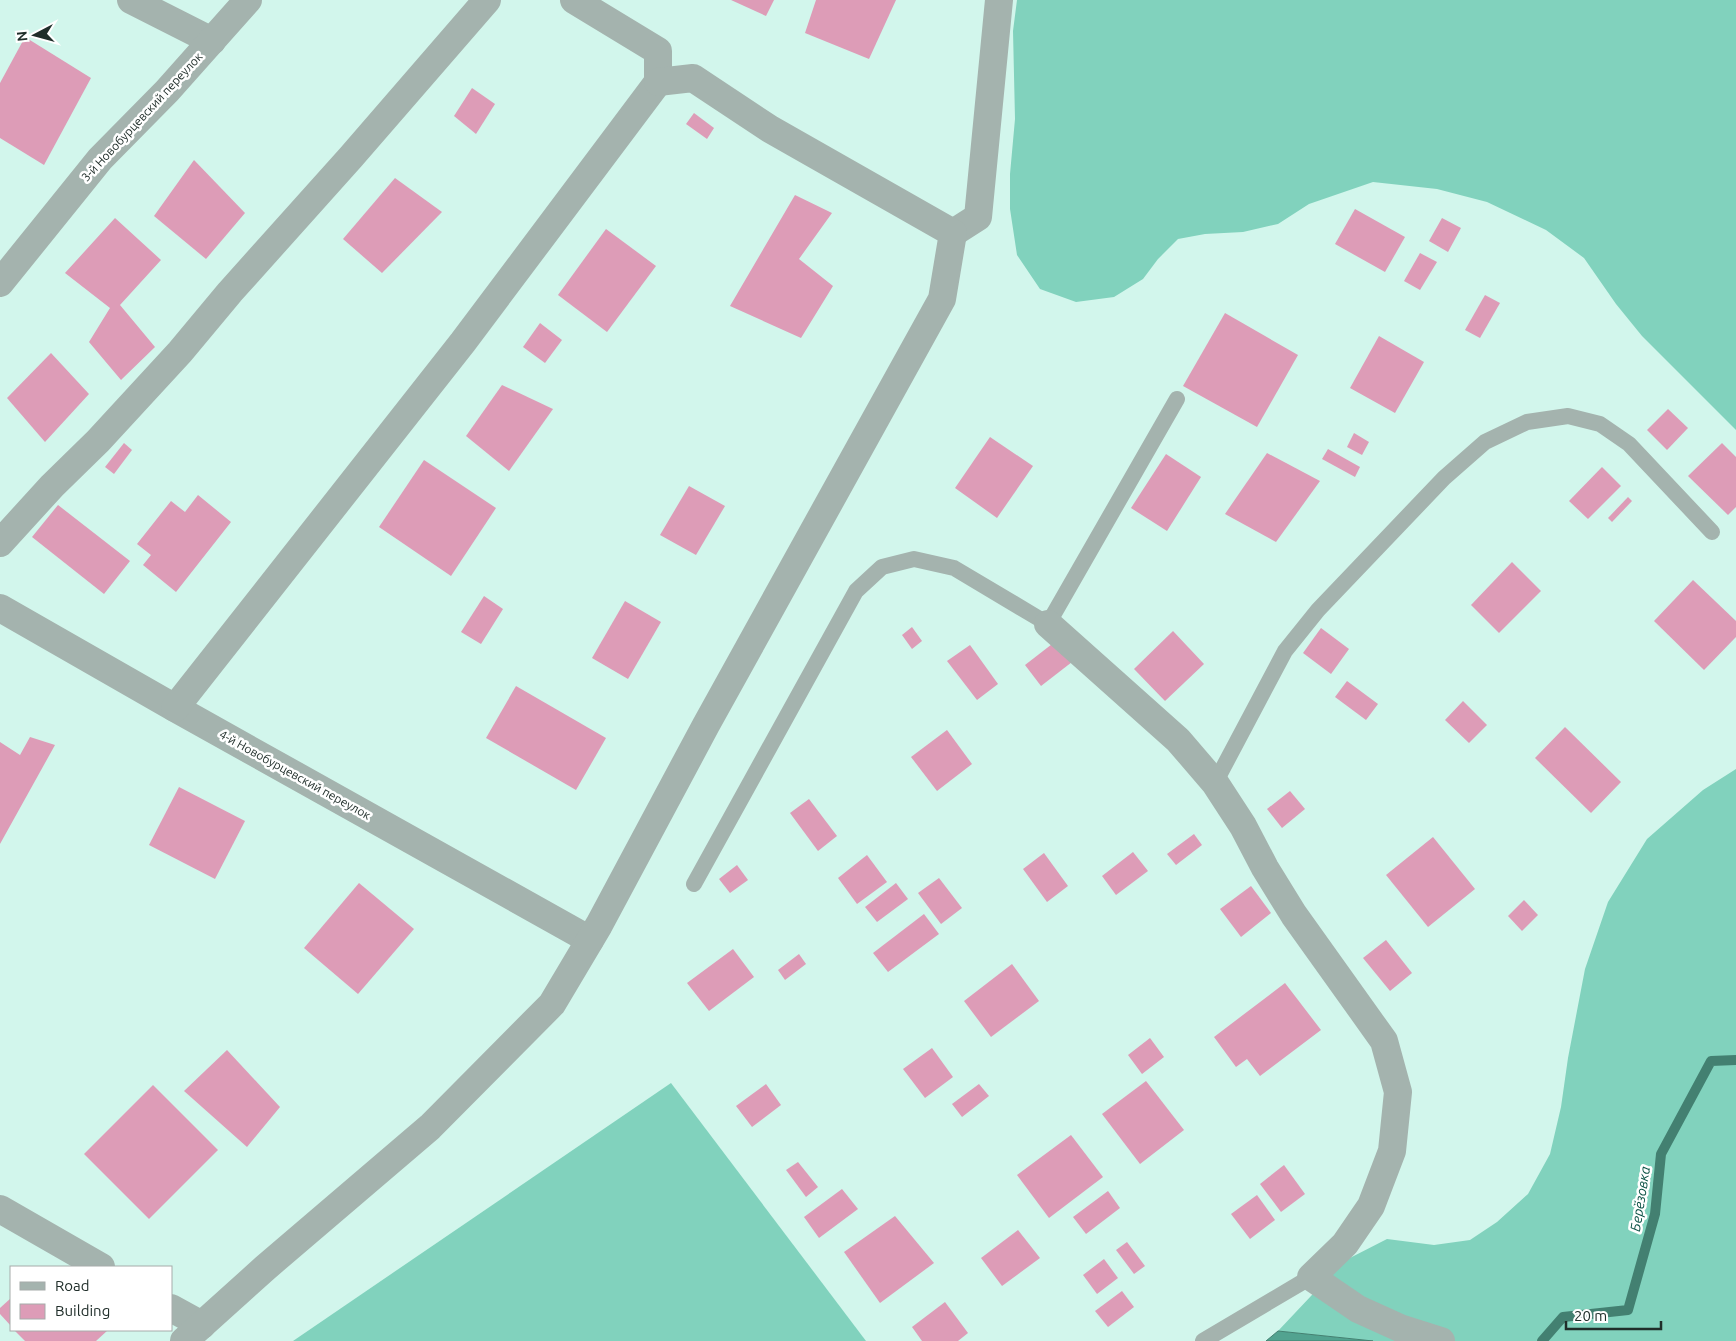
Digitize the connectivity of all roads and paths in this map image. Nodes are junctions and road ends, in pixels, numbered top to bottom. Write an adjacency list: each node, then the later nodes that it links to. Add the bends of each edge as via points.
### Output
1 (131, 0): 6 (street)
2 (248, 0): 6 (street, 3-й Новобурцевский переулок)
3 (487, 0): 12 (street, via 180,352)
4 (574, 0): 7 (street, via 658,51)
5 (999, 0): 8 (street, via 978,217)
6 (212, 41): 9 (street, 3-й Новобурцевский переулок, via 100,159)
7 (658, 82): 8 (street, via 693,78 770,129); 15 (street, via 463,342)
8 (953, 233): 18 (street, via 942,299)
9 (0, 283)
10 (1177, 399): 14 (lane)
11 (1712, 532): 16 (lane, via 1629,444 1600,424 1568,416 1535,420 1485,442 1444,478 1318,610 1285,651)
12 (0, 543)
13 (0, 608): 15 (street, 4-й Новобурцевский переулок)
14 (1048, 624): 16 (street, via 1178,740); 17 (lane, via 954,568 914,559 882,567 856,591)
15 (175, 708): 18 (street, 4-й Новобурцевский переулок)
16 (1215, 783): 21 (street, via 1294,915 1384,1041 1398,1092 1392,1151 1371,1206 1345,1244)
17 (694, 884)
18 (590, 940): 23 (street, via 552,1004 430,1127)
19 (0, 1209): 20 (street)
20 (99, 1266)
21 (1311, 1277): 24 (lane); 25 (street, via 1358,1309 1400,1328)
22 (172, 1309): 23 (street)
23 (193, 1333)
24 (1203, 1341)
25 (1441, 1341)

